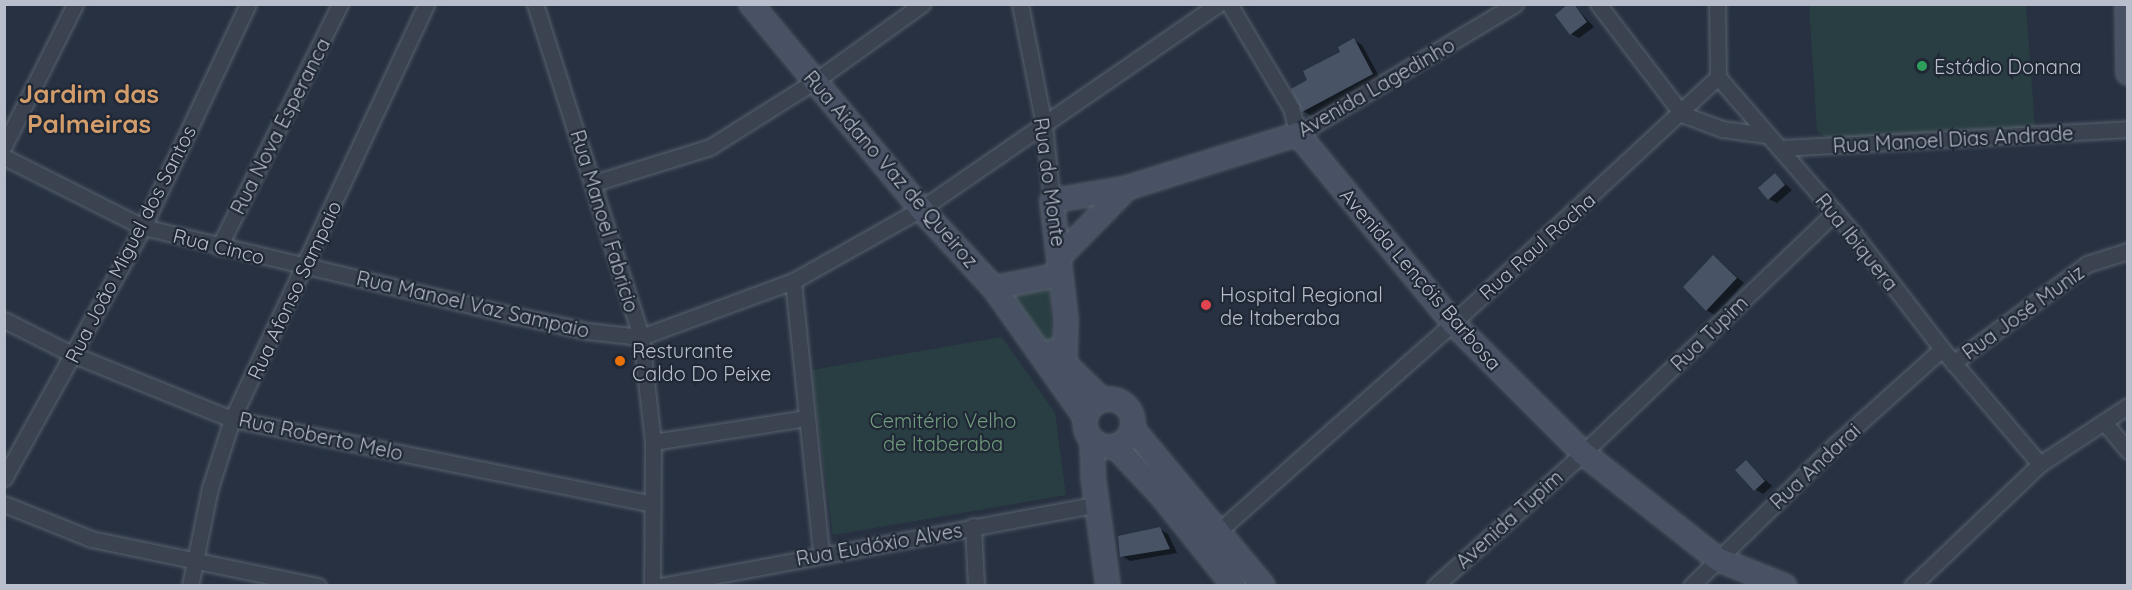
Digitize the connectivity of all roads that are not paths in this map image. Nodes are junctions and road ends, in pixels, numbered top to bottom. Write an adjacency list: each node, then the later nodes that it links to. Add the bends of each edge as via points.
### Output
1 (75, 4): 23 (street)
2 (248, 4): 31 (street, Rua João Miguel dos Santos)
3 (340, 4): 32 (street, Rua Nova Esperanca)
4 (426, 4): 35 (street, Rua Afonso Sampaio)
5 (535, 4): 26 (street, Rua Manoel Fabricio)
6 (751, 4): 17 (street, Rua Aidano Vaz de Queiroz)
7 (922, 4): 17 (street)
8 (1020, 4): 19 (street, Rua do Monte)
9 (1218, 4): 19 (street)
10 (1229, 4): 21 (street, Avenida Lençóis Barbosa, via 1291,108)
11 (1515, 4): 21 (street, Avenida Lagedinho)
12 (1598, 4): 18 (street)
13 (1717, 4): 16 (street)
14 (2127, 4): 15 (street)
15 (2127, 73)
16 (1718, 77): 18 (street, Rua Raul Rocha); 22 (street, Rua Ibiquera)
17 (815, 81): 26 (street, via 710,147); 29 (street, Rua Aidano Vaz de Queiroz)
18 (1682, 114): 22 (street, via 1722,129); 39 (street, Rua Raul Rocha)
19 (1044, 125): 28 (street, Rua do Monte); 29 (street)
20 (2127, 129): 24 (street, Rua Manoel Dias Andrade)
21 (1298, 134): 27 (street, Avenida Lagedinho); 39 (street, Avenida Lençóis Barbosa)
22 (1767, 135): 24 (street, Rua Ibiquera)
23 (4, 146)
24 (1779, 148): 30 (street, Rua Ibiquera)
25 (4, 158): 31 (street, Rua Cinco)
26 (594, 183): 41 (street, Rua Manoel Fabricio)
27 (1127, 188): 28 (street, Avenida Lagedinho); 34 (street, Avenida Lagedinho)
28 (1052, 201): 34 (street, Rua do Monte)
29 (921, 209): 36 (street); 37 (street, Rua Aidano Vaz de Queiroz)
30 (1835, 212): 42 (street, Rua Ibiquera); 56 (street, Rua Tupim)
31 (143, 226): 32 (street, Rua Cinco); 43 (street, Rua João Miguel dos Santos)
32 (219, 247): 35 (street, Rua Cinco)
33 (2127, 251): 45 (street, Rua José Muniz, via 2087,264)
34 (1060, 265): 37 (street); 44 (street, Rua do Monte, via 1066,319)
35 (306, 267): 41 (street, Rua Manoel Vaz Sampaio, via 587,331); 49 (street, Rua Afonso Sampaio)
36 (793, 280): 41 (street); 50 (street)
37 (994, 288): 40 (street, Rua Aidano Vaz de Queiroz)
38 (4, 320): 43 (street, Rua Roberto Melo)
39 (1453, 323): 56 (street, Avenida Lençóis Barbosa); 64 (street, Rua Raul Rocha)
40 (1029, 335): 44 (street, Rua Aidano Vaz de Queiroz); 48 (street, Rua Aidano Vaz de Queiroz)
41 (641, 338): 53 (street, Rua Manoel Fabricio)
42 (1942, 350): 45 (street, Rua Ibiquera); 66 (street, Rua Andarai)
43 (75, 355): 49 (street, Rua Roberto Melo); 58 (street, Rua João Miguel dos Santos)
44 (1065, 360): 46 (street, Rua Aidano Vaz de Queiroz)
45 (1953, 363): 57 (street, Rua Ibiquera)
46 (1102, 400): 48 (street, via 1094,403); 52 (street, via 1125,405)
47 (2127, 406): 51 (street)
48 (1085, 417): 54 (street, via 1087,434)
49 (232, 418): 61 (street, Rua Roberto Melo); 67 (street, Rua Afonso Sampaio)
50 (807, 418): 53 (street); 65 (street)
51 (2104, 422): 55 (street); 57 (street)
52 (1132, 428): 54 (street, via 1125,440); 59 (street)
53 (652, 442): 61 (street, Rua Manoel Fabricio)
54 (1105, 444): 59 (street); 62 (street, via 1093,476)
55 (2127, 451)
56 (1583, 453): 66 (street, Avenida Lençóis Barbosa); 76 (street, Avenida Tupim)
57 (2040, 464): 79 (street)
58 (4, 478)
59 (1170, 489): 64 (street)
60 (4, 504): 67 (street, via 91,539)
61 (653, 504): 70 (street, Rua Manoel Fabricio)
62 (1099, 504): 63 (street, Rua Eudóxio Alves); 73 (street)
63 (973, 526): 65 (street, Rua Eudóxio Alves); 72 (street)
64 (1210, 538): 74 (street); 75 (street)
65 (822, 554): 71 (street, Rua Eudóxio Alves)
66 (1716, 559): 77 (street, Rua Andarai); 78 (street, Avenida Lençóis Barbosa)
67 (192, 561): 68 (street, Rua Afonso Sampaio); 69 (street)
68 (190, 585)
69 (318, 585)
70 (652, 585)
71 (660, 585)
72 (976, 585)
73 (1108, 585)
74 (1234, 585)
75 (1263, 585)
76 (1435, 585)
77 (1691, 585)
78 (1785, 585)
79 (1912, 585)

